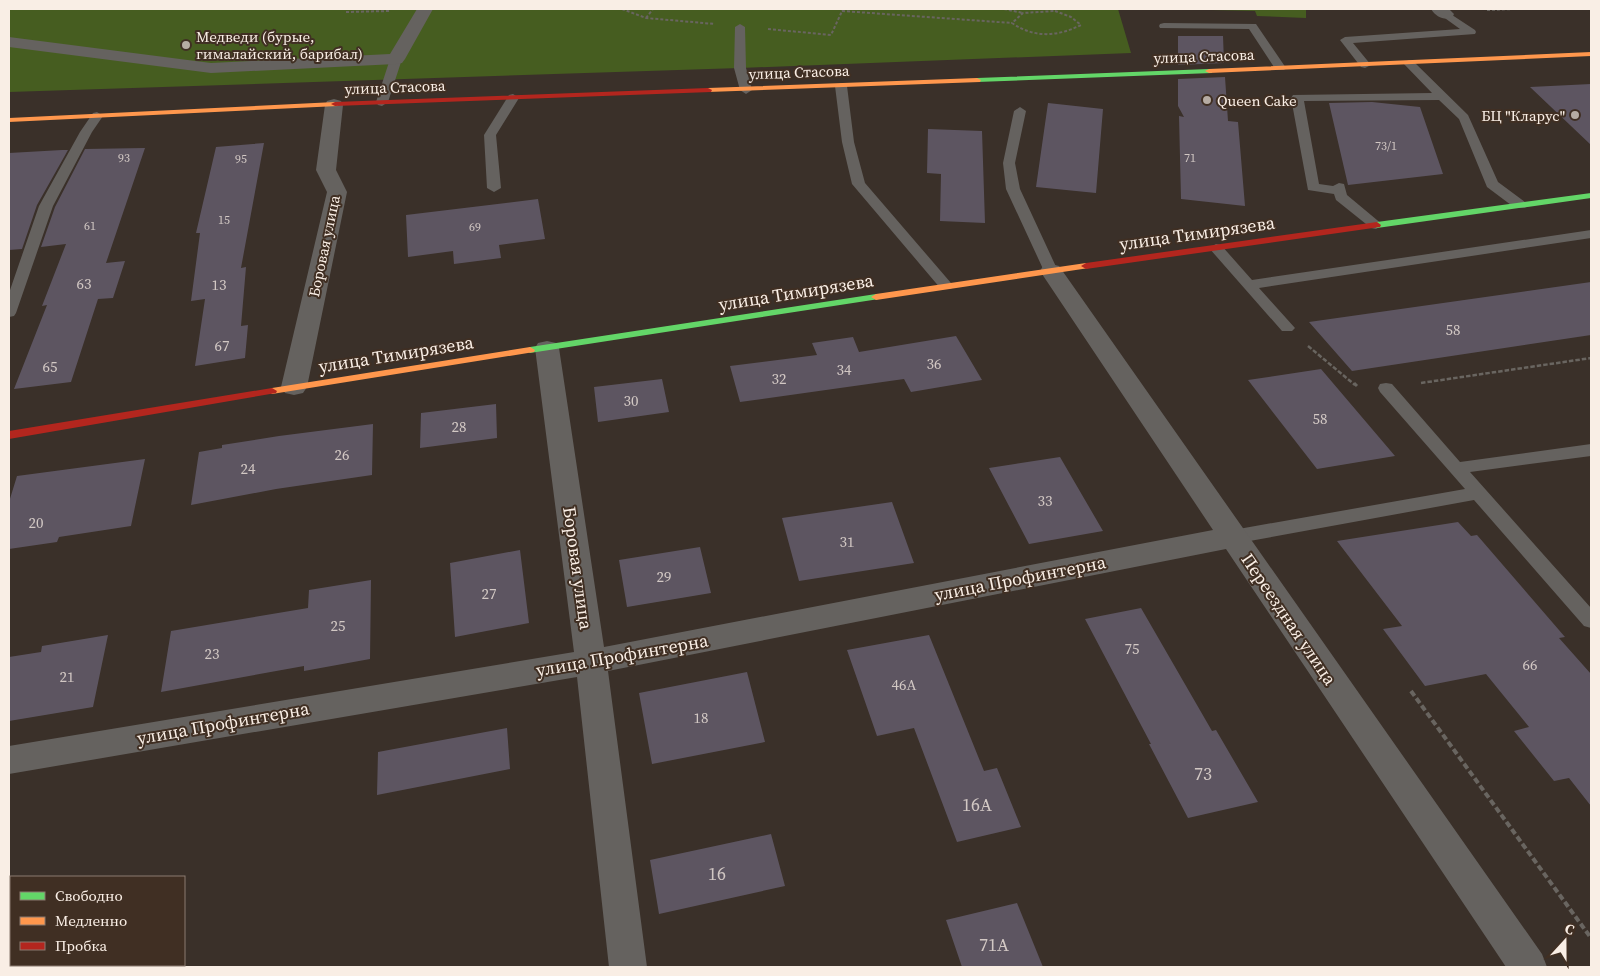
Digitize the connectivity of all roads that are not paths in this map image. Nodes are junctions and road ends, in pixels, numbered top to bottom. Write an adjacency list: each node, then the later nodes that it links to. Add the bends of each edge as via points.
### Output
1 (424, 9): 7 (street)
2 (1442, 11): 9 (lane, via 1471,32 1345,40)
3 (1164, 26): 10 (lane, via 1252,26)
4 (740, 27): 12 (lane, via 740,68)
5 (9, 42): 7 (street, via 211,68)
6 (1591, 54): 8 (street, улица Стасова)
7 (396, 59): 15 (lane)
8 (1409, 63): 9 (street, улица Стасова); 13 (lane)
9 (1365, 65): 10 (street, улица Стасова)
10 (1280, 68): 11 (street, улица Стасова)
11 (841, 86): 12 (street, улица Стасова); 28 (lane, via 848,142 859,184)
12 (746, 90): 14 (street, улица Стасова)
13 (1442, 96): 22 (lane, via 1466,121 1492,184); 23 (lane, via 1297,98 1313,187 1339,189 1342,197)
14 (514, 98): 15 (street, улица Стасова); 20 (lane, via 490,135)
15 (382, 102): 16 (street, улица Стасова)
16 (334, 105): 18 (street, улица Стасова); 32 (street, Боровая улица, via 326,170 338,192)
17 (1020, 111): 26 (lane, via 1009,163 1013,189)
18 (97, 116): 19 (street, улица Стасова); 29 (lane, via 46,206)
19 (9, 120)
20 (494, 188)
21 (1591, 194): 22 (street, улица Тимирязева)
22 (1520, 205): 23 (street, улица Тимирязева)
23 (1376, 225): 25 (street, улица Тимирязева)
24 (1591, 234): 27 (lane)
25 (1216, 248): 26 (street, улица Тимирязева); 27 (lane)
26 (1051, 271): 28 (street, улица Тимирязева); 38 (street, Переездная улица)
27 (1249, 285): 30 (lane)
28 (946, 286): 31 (street, улица Тимирязева)
29 (9, 313)
30 (1287, 328)
31 (547, 348): 32 (street, улица Тимирязева); 40 (street, Боровая улица)
32 (294, 387): 34 (street, улица Тимирязева)
33 (1386, 388): 36 (lane)
34 (9, 435)
35 (1591, 450): 36 (lane)
36 (1456, 468): 37 (lane)
37 (1478, 493): 38 (lane); 39 (lane)
38 (1233, 537): 40 (street, улица Профинтерна); 43 (street, Переездная улица)
39 (1591, 621)
40 (591, 662): 41 (street, улица Профинтерна); 42 (street, Боровая улица)
41 (9, 760)
42 (628, 967)
43 (1528, 967)

